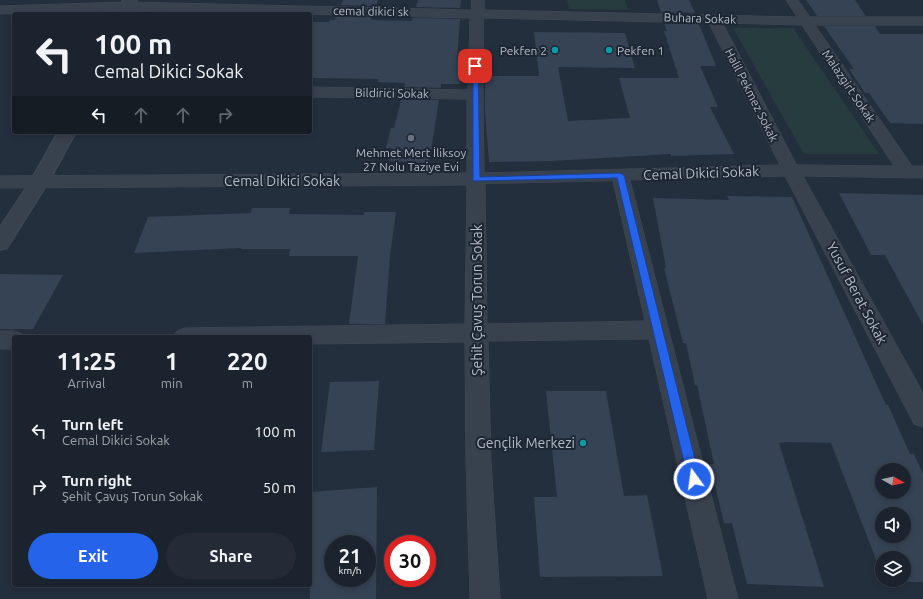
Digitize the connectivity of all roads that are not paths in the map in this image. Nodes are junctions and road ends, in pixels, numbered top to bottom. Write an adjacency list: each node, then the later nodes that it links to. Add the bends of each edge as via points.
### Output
1 (792, 0): 6 (street, Malazgirt Sokak)
2 (127, 7): 3 (street, cemal dikici sk); 4 (street, cemal dikici sk)
3 (478, 7): 5 (street, Buhara Sokak, via 641,11); 9 (street, Şehit Çavuş Torun Sokak)
4 (0, 10)
5 (714, 19): 6 (street, Buhara Sokak); 11 (street, Halil Pekmez Sokak)
6 (805, 21): 7 (street, Buhara Sokak); 12 (street, Malazgirt Sokak)
7 (923, 21)
8 (312, 92): 9 (street, Bildirici Sokak)
9 (475, 95): 14 (street, Şehit Çavuş Torun Sokak)
10 (66, 134): 16 (street)
11 (791, 170): 12 (street, Cemal Dikici Sokak); 13 (street, Cemal Dikici Sokak); 23 (street, Yusuf Berat Sokak)
12 (915, 172)
13 (620, 175): 14 (street, Cemal Dikici Sokak); 18 (street)
14 (476, 179): 16 (street, Cemal Dikici Sokak); 19 (street, Şehit Çavuş Torun Sokak)
15 (0, 182): 16 (street, Cemal Dikici Sokak)
16 (39, 183): 17 (street)
17 (0, 243)
18 (658, 330): 19 (street); 25 (street)
19 (476, 332): 20 (street); 24 (street, Şehit Çavuş Torun Sokak, via 479,515)
20 (301, 335)
21 (0, 340): 22 (street)
22 (12, 340)
23 (923, 416)
24 (485, 599)
25 (723, 599)

